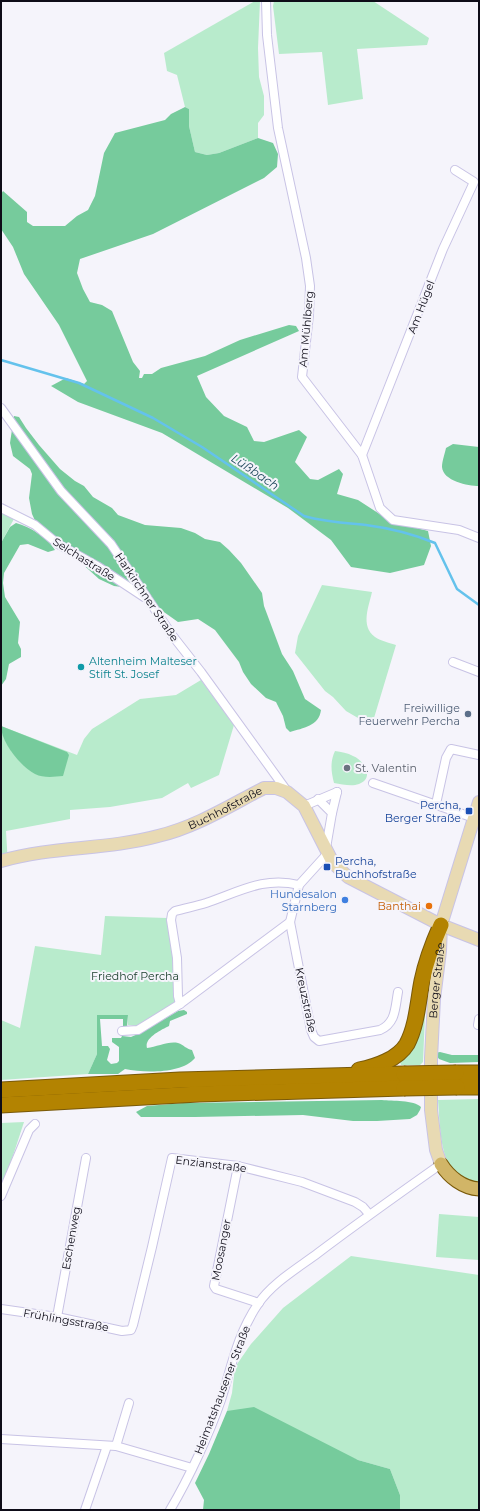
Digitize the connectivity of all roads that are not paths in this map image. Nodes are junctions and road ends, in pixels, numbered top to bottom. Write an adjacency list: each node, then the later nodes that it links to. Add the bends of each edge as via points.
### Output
1 (266, 1): 4 (street, Am Mühlberg, via 267,36 278,128 310,286 302,377)
2 (455, 170): 4 (street, Am Hügel, via 474,182 444,249)
3 (1, 408): 7 (street, Harkirchner Straße, via 61,491 111,544)
4 (362, 455): 6 (street, Am Mühlberg, via 380,508 393,520 459,530)
5 (1, 508): 7 (street, Selchastraße, via 35,525 58,544)
6 (479, 538)
7 (146, 598): 12 (street, Harkirchner Straße)
8 (452, 662): 9 (street)
9 (479, 672)
10 (479, 755): 15 (street, via 451,749 446,758)
11 (373, 783): 15 (street)
12 (287, 792): 16 (main road, Buchhofstraße); 20 (main road, Buchhofstraße, via 276,788 264,788 186,828 158,836 121,844 24,855)
13 (318, 799): 16 (street); 17 (street); 17 (street, via 337,792)
14 (479, 802): 18 (main road, Berger Straße)
15 (436, 804): 18 (street)
16 (304, 806): 19 (main road, Buchhofstraße)
17 (332, 813): 19 (street)
18 (474, 818): 23 (main road, Berger Straße)
19 (327, 851): 21 (street, Kreuzstraße); 23 (main road, Buchhofstraße, via 333,863 348,877)
20 (1, 861)
21 (299, 885): 22 (street, Kreuzstraße); 26 (street, via 286,881 269,882 172,914)
22 (290, 922): 25 (street, Kreuzstraße, via 311,1030 319,1041 386,1028 392,1022); 26 (street)
23 (441, 925): 24 (main road, Buchhofstraße); 31 (highway, via 431,948 407,1044 385,1062 371,1068); 38 (main road, Berger Straße, via 431,1058 431,1110 436,1150)
24 (479, 940)
25 (398, 992)
26 (180, 1004): 29 (street, via 138,1030)
27 (479, 1019): 28 (street)
28 (479, 1025)
29 (122, 1031)
30 (479, 1073): 33 (highway)
31 (321, 1076): 32 (highway); 34 (highway, via 180,1080)
32 (404, 1081): 33 (highway, bridge); 35 (highway)
33 (467, 1085)
34 (1, 1090)
35 (1, 1105)
36 (35, 1124): 41 (street, via 29,1130)
37 (86, 1158): 45 (street, Eschenweg)
38 (441, 1164): 40 (main road, via 455,1180 465,1186); 42 (street, Heimatshausener Straße)
39 (238, 1166): 42 (street, Enzianstraße, via 302,1182 355,1202); 43 (street, Moosanger, via 214,1286 216,1289); 46 (street, Enzianstraße, via 172,1158)
40 (479, 1189)
41 (1, 1196)
42 (369, 1214): 43 (street, Heimatshausener Straße, via 276,1285)
43 (259, 1303): 50 (street, Heimatshausener Straße, via 239,1339 221,1400)
44 (1, 1309): 45 (street, Frühlingsstraße)
45 (57, 1317): 46 (street, Frühlingsstraße, via 122,1331)
46 (131, 1330)
47 (129, 1403): 49 (street)
48 (1, 1439): 49 (street, Heimatshausener Straße)
49 (112, 1446): 50 (street, Heimatshausener Straße); 51 (street)
50 (192, 1468): 52 (street)
51 (85, 1510)
52 (170, 1510)

